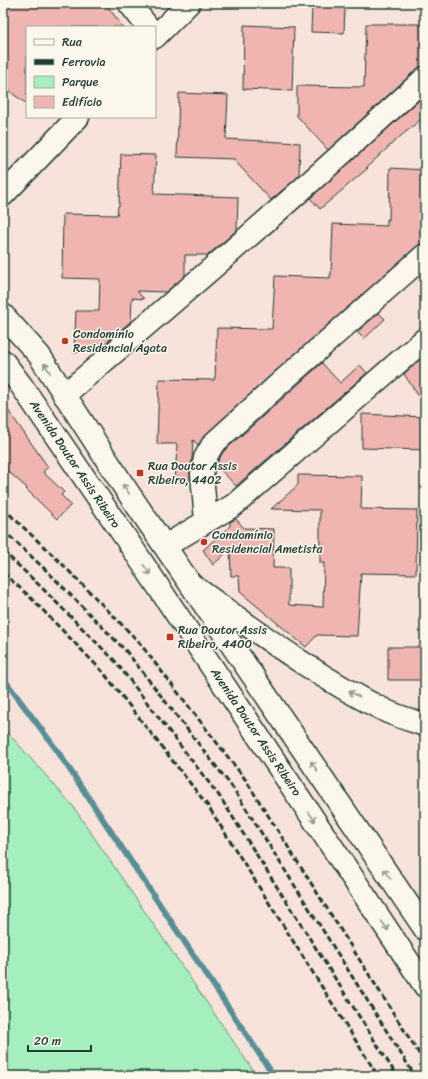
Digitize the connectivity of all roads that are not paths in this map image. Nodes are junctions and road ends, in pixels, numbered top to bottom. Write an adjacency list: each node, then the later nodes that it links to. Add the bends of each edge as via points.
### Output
1 (129, 3): 3 (street)
2 (189, 3): 4 (street)
3 (147, 26)
4 (156, 31)
5 (425, 78): 12 (street, via 168,308)
6 (77, 118): 7 (street)
7 (3, 195)
8 (425, 255): 13 (street, via 214,444 205,458 202,474)
9 (3, 315): 12 (street, one-way to 9, via 39,355)
10 (425, 339): 13 (street, via 234,505)
11 (3, 361): 18 (street, Avenida Doutor Assis Ribeiro, one-way to 18, via 125,537)
12 (64, 394): 14 (street, one-way to 12)
13 (206, 521): 14 (street)
14 (165, 546): 15 (street)
15 (192, 585): 16 (street, one-way to 15, via 389,712 335,684); 17 (street, one-way to 15)
16 (425, 725)
17 (425, 929)
18 (425, 986)

